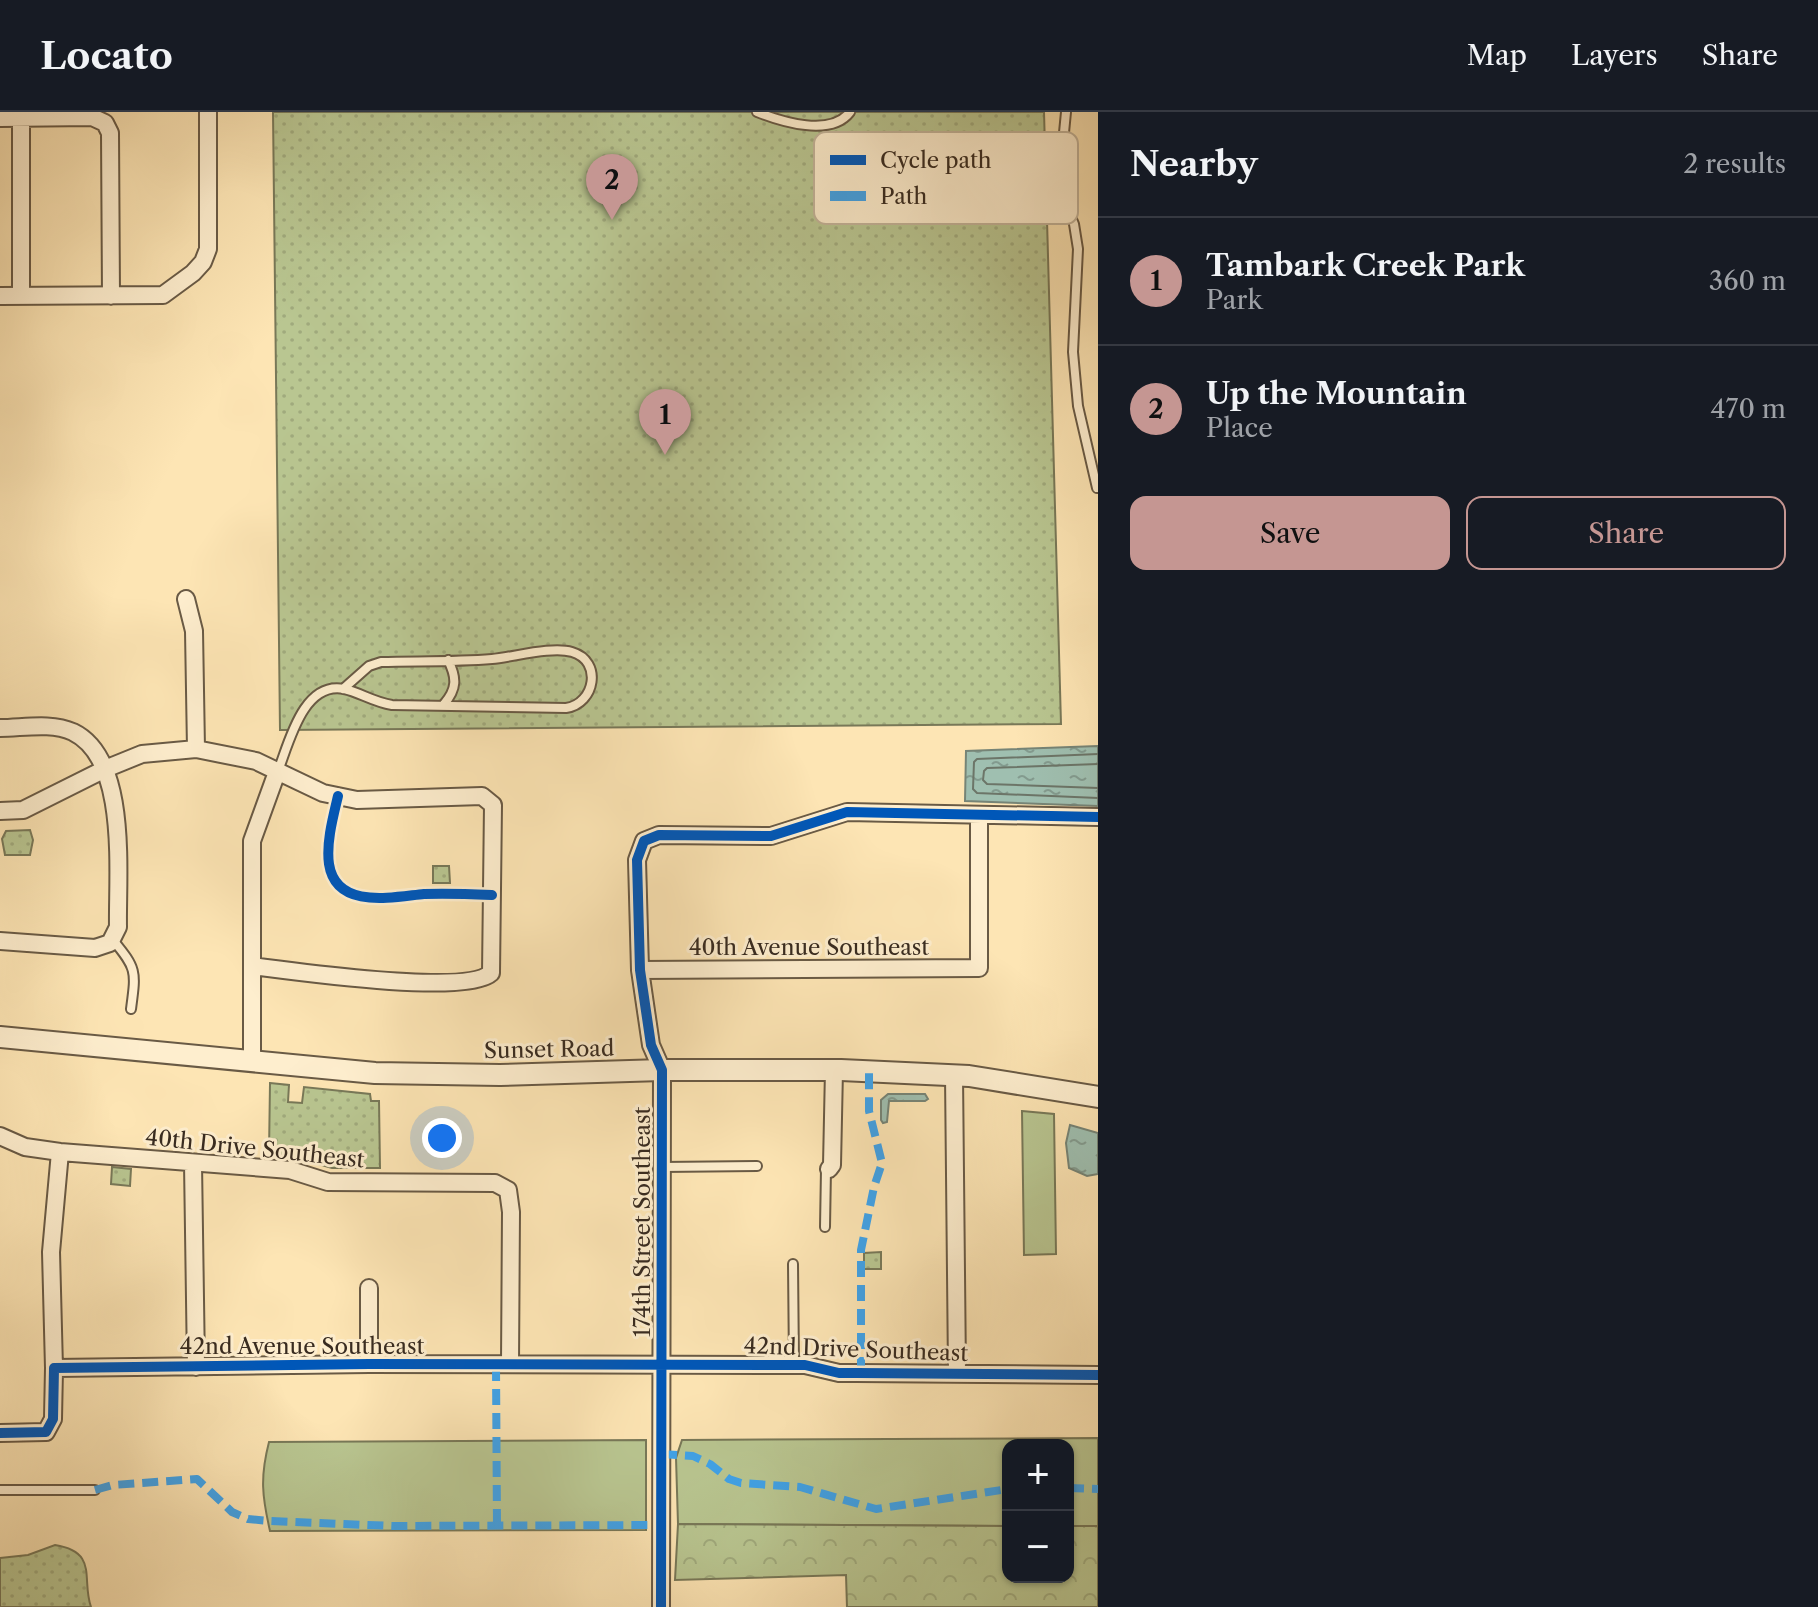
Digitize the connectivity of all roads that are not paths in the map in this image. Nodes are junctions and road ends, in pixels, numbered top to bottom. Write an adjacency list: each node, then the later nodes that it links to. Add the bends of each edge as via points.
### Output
1 (208, 112): 11 (street, via 208,249 203,262 163,295)
2 (757, 112): 3 (lane, via 823,125)
3 (850, 112)
4 (1066, 112): 7 (lane)
5 (21, 115): 6 (street); 10 (street); 11 (street, via 92,117 105,123 110,133)
6 (0, 118)
7 (1064, 132)
8 (1074, 224): 12 (lane, via 1078,249 1073,352 1078,406)
9 (0, 296): 10 (street)
10 (21, 296): 11 (street)
11 (111, 296)
12 (1097, 488)
13 (186, 599): 18 (street, via 194,631)
14 (448, 660): 15 (lane, via 381,662); 16 (lane, via 455,685); 16 (lane, via 564,651 581,656 593,679 575,707)
15 (343, 689): 16 (lane, via 379,703); 20 (lane, via 321,692 311,700)
16 (444, 704)
17 (0, 728): 19 (street, via 54,727 74,733 95,751)
18 (196, 749): 19 (street, via 142,754); 20 (street, via 256,761)
19 (105, 769): 21 (street, via 23,810); 25 (street, via 116,835 118,927)
20 (277, 772): 26 (street, via 252,841); 26 (street, via 323,793 357,800 482,796 493,805 491,973 480,981 371,981)
21 (0, 811)
22 (979, 815): 23 (street); 27 (street, 174th Street Southeast, via 847,812 771,836 659,835 644,841 637,860); 27 (street, 40th Avenue Southeast, via 979,968)
23 (1098, 817)
24 (0, 941): 25 (street, via 95,948)
25 (111, 941): 28 (lane, via 133,964)
26 (252, 966): 30 (street)
27 (640, 970): 31 (street, 174th Street Southeast, via 651,1045)
28 (131, 1009)
29 (0, 1037): 30 (street, Sunset Road)
30 (252, 1060): 31 (street, Sunset Road, via 375,1073)
31 (662, 1070): 32 (street, Sunset Road); 39 (street, 174th Street Southeast)
32 (834, 1070): 33 (street, Sunset Road); 40 (street)
33 (954, 1075): 34 (street, Sunset Road); 50 (street)
34 (1098, 1097)
35 (0, 1136): 36 (street, 40th Drive Southeast, via 25,1147)
36 (60, 1152): 37 (street, 40th Drive Southeast); 49 (street, via 51,1252)
37 (193, 1163): 45 (street, 40th Drive Southeast, via 290,1170 328,1182 495,1183 508,1190); 48 (street)
38 (757, 1166): 39 (lane)
39 (662, 1167): 46 (street, 174th Street Southeast)
40 (829, 1169): 41 (lane)
41 (825, 1227)
42 (793, 1264): 47 (lane)
43 (369, 1288): 44 (street)
44 (369, 1364): 45 (street, 42nd Avenue Southeast); 48 (street, 42nd Avenue Southeast)
45 (510, 1364): 46 (street, 42nd Avenue Southeast)
46 (661, 1365): 47 (street, 42nd Drive Southeast); 55 (street, 174th Street Southeast)
47 (794, 1365): 50 (street, 42nd Drive Southeast, via 839,1373)
48 (196, 1367): 49 (street, 42nd Avenue Southeast)
49 (54, 1368): 52 (street, via 53,1419 46,1432)
50 (957, 1372): 51 (street, 42nd Drive Southeast)
51 (1098, 1375)
52 (0, 1433)
53 (0, 1490): 54 (lane)
54 (95, 1490)
55 (661, 1607)

